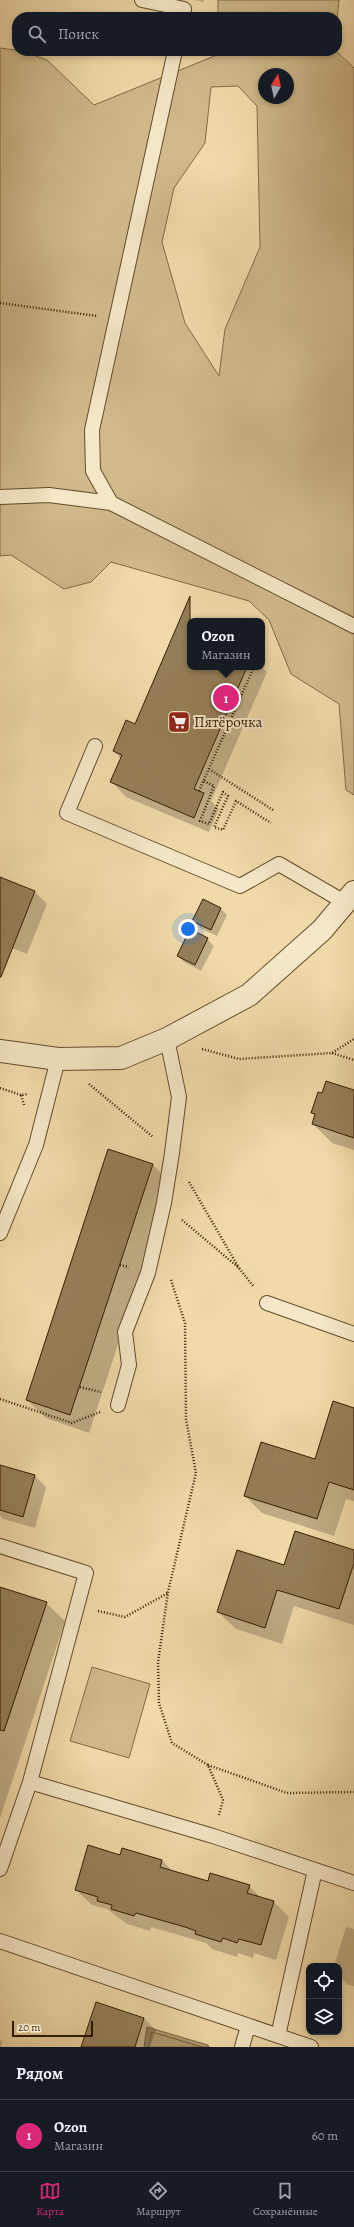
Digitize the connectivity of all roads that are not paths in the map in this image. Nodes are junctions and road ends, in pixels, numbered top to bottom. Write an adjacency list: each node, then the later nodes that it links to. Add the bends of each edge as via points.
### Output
1 (142, 0): 2 (lane, via 184,9)
2 (183, 12)
3 (174, 56): 5 (lane, via 92,430 93,471)
4 (0, 497): 5 (lane, via 49,495)
5 (112, 503): 6 (lane)
6 (354, 626)
7 (95, 746): 8 (lane, via 67,813 240,886 279,864)
8 (350, 898): 9 (street, via 322,930 248,996)
9 (167, 1039): 11 (street, via 121,1058); 15 (lane, via 179,1097 164,1203 148,1273 125,1332 129,1364)
10 (0, 1051): 11 (street)
11 (58, 1059): 12 (lane, via 36,1145)
12 (0, 1233)
13 (267, 1303): 14 (lane)
14 (354, 1334)
15 (118, 1405)
16 (0, 1546): 17 (lane, via 86,1573)
17 (30, 1782): 18 (lane); 19 (lane, via 213,1836)
18 (0, 1869)
19 (315, 1870): 20 (lane); 23 (lane)
20 (354, 1883)
21 (0, 1941): 22 (lane)
22 (248, 2026): 23 (lane); 24 (lane)
23 (278, 2036): 25 (lane)
24 (242, 2047)
25 (310, 2047)

